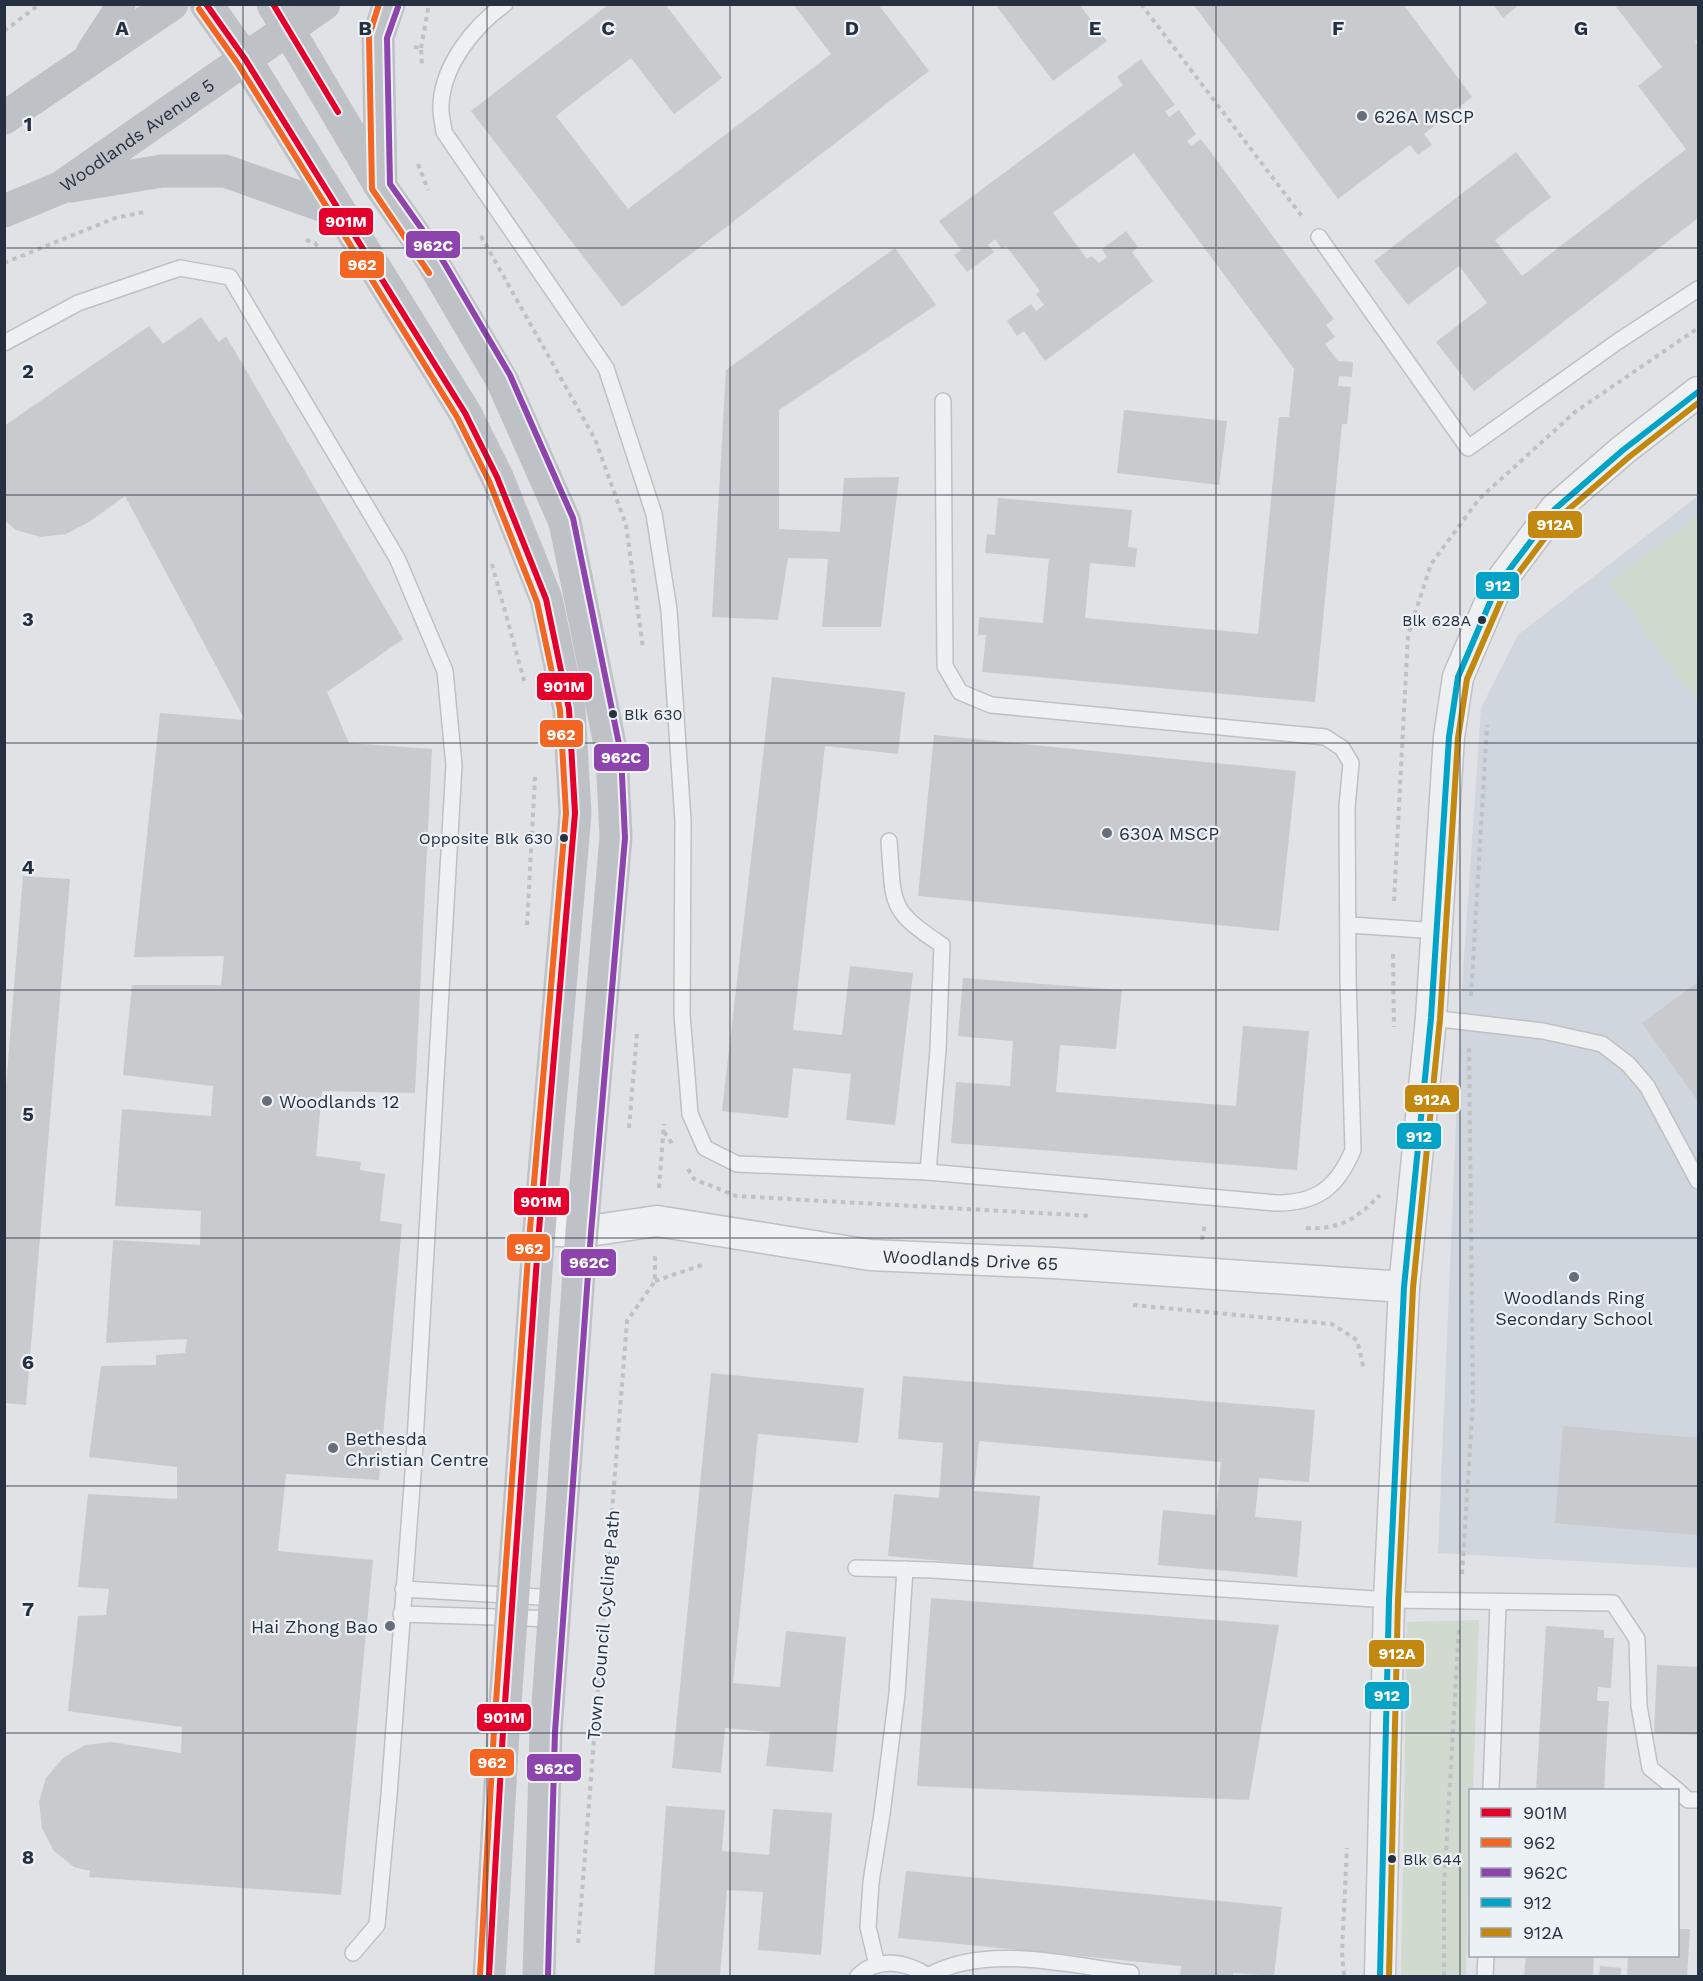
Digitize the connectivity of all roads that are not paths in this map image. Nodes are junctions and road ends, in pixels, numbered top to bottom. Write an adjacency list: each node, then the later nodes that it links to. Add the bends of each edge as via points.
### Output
1 (119, 4): 9 (street, via 118,13)
2 (172, 4): 9 (street)
3 (206, 4): 8 (street)
4 (324, 4): 7 (street, Woodlands Avenue 5)
5 (388, 4): 11 (street, via 378,37)
6 (504, 4): 24 (lane, via 467,41 448,74 441,103 444,132 606,368 654,514 669,610 683,821 682,1014 690,1114 705,1148 737,1164)
7 (281, 17): 8 (street, Woodlands Avenue 5); 11 (street)
8 (245, 59): 12 (street, Woodlands Avenue 5); 14 (street)
9 (84, 64): 10 (street)
10 (4, 118)
11 (381, 186): 27 (street, via 428,254 502,380 565,522 612,754 616,837)
12 (60, 188): 13 (street, Woodlands Avenue 5); 14 (street, via 162,171 225,171)
13 (4, 211)
14 (338, 211): 26 (street, via 465,413 497,477 546,599 566,698 575,813)
15 (1318, 237): 16 (lane, via 1468,448)
16 (1698, 289)
17 (4, 343): 31 (lane, via 78,303 180,268 230,277 397,558 445,671 454,765)
18 (1698, 392): 22 (street, via 1555,509 1497,586 1458,677 1449,737)
19 (943, 401): 21 (lane, via 945,666 960,692 991,705 1325,737 1342,748 1351,763 1347,807)
20 (889, 841): 24 (lane, via 898,910 913,926 942,945)
21 (1350, 926): 22 (lane); 24 (lane, via 1347,978 1353,1150 1344,1172 1324,1191 1299,1203 1276,1203)
22 (1438, 931): 23 (street)
23 (1431, 1018): 25 (lane, via 1543,1031 1602,1044 1628,1064 1647,1086); 28 (street)
24 (928, 1172)
25 (1698, 1181)
26 (539, 1230): 27 (street, Woodlands Drive 65); 34 (street)
27 (582, 1232): 28 (street, Woodlands Drive 65, via 657,1221 870,1255 1054,1263); 35 (street)
28 (1404, 1287): 32 (street)
29 (856, 1568): 30 (lane)
30 (905, 1569): 32 (lane); 43 (lane, via 897,1694 871,1882 868,1927)
31 (403, 1589): 34 (lane); 36 (lane)
32 (1389, 1600): 33 (lane); 49 (street)
33 (1498, 1604): 37 (lane); 38 (lane, via 1613,1603 1637,1639 1639,1706 1650,1768)
34 (513, 1606): 35 (lane); 35 (lane); 36 (lane); 46 (street)
35 (556, 1609): 47 (street, via 546,1732)
36 (401, 1614): 41 (lane, via 377,1925)
37 (1491, 1789)
38 (1675, 1789)
39 (1679, 1793): 40 (lane, via 1688,1800)
40 (1698, 1800)
41 (353, 1953)
42 (1486, 1957): 50 (lane)
43 (877, 1965): 45 (lane, via 895,1962); 48 (lane)
44 (1131, 1973): 45 (lane, via 987,1957 945,1966)
45 (928, 1976)
46 (489, 1977)
47 (538, 1977)
48 (858, 1977)
49 (1380, 1977)
50 (1485, 1977)

